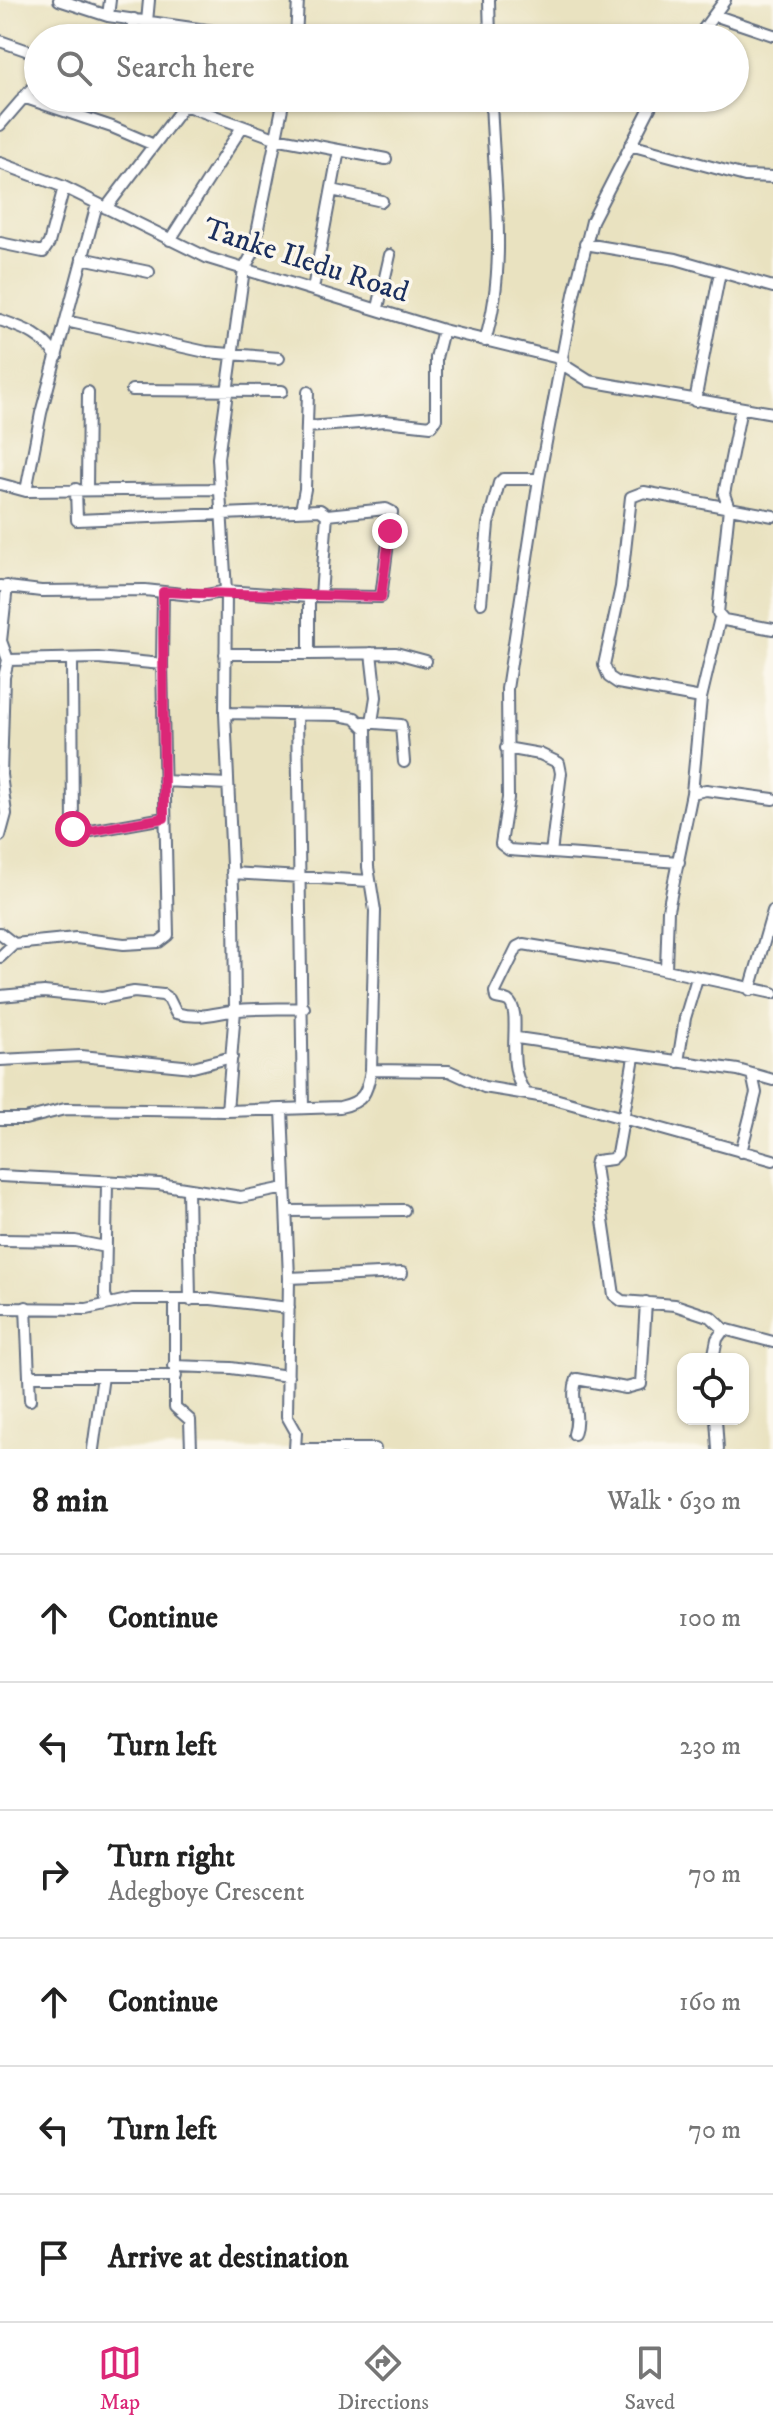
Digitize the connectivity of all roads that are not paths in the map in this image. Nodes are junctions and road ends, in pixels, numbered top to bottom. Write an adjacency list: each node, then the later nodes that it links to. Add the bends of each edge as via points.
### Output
1 (59, 0): 8 (street)
2 (110, 0): 8 (street)
3 (149, 0): 10 (street)
4 (298, 0): 13 (street)
5 (489, 0): 14 (street)
6 (725, 0): 7 (street)
7 (714, 15): 15 (street); 16 (street)
8 (108, 16): 9 (street)
9 (134, 19): 10 (street); 11 (street)
10 (147, 22): 12 (street)
11 (133, 24)
12 (161, 24)
13 (297, 24)
14 (490, 24)
15 (707, 24)
16 (741, 24)
17 (749, 27): 18 (street)
18 (773, 35)
19 (0, 41): 20 (street)
20 (24, 49)
21 (23, 97): 28 (street)
22 (68, 112): 31 (street)
23 (179, 112): 31 (street)
24 (198, 112): 29 (street)
25 (281, 112): 30 (street)
26 (492, 112): 55 (street, via 500,265)
27 (648, 112): 32 (street)
28 (0, 125)
29 (242, 127): 30 (street); 41 (street)
30 (275, 138): 33 (street); 46 (street, via 253,253)
31 (154, 145): 40 (street)
32 (630, 145): 36 (street, via 745,176); 43 (street)
33 (339, 150): 34 (street); 38 (street)
34 (386, 159)
35 (0, 163): 37 (street, Tanke Iledu Road)
36 (773, 177)
37 (64, 187): 40 (street, Tanke Iledu Road); 42 (street, via 43,252)
38 (332, 190): 39 (street); 50 (street)
39 (382, 201)
40 (102, 206): 41 (street, Tanke Iledu Road); 45 (street)
41 (170, 240): 46 (street, Tanke Iledu Road)
42 (0, 243)
43 (585, 244): 48 (street); 59 (street)
44 (390, 255): 51 (street)
45 (82, 258): 47 (street); 53 (street)
46 (244, 269): 50 (street, Tanke Iledu Road); 56 (street)
47 (149, 272)
48 (720, 272): 49 (street); 65 (street)
49 (773, 287)
50 (313, 289): 51 (street, Tanke Iledu Road)
51 (378, 308): 54 (street, Tanke Iledu Road)
52 (0, 320): 57 (street, via 47,340)
53 (66, 321): 56 (street); 57 (street)
54 (443, 330): 55 (street, Tanke Iledu Road); 68 (street, via 436,358 436,419 431,426 385,421)
55 (485, 341): 59 (street, Tanke Iledu Road)
56 (230, 356): 58 (street); 63 (street)
57 (57, 357): 73 (street)
58 (279, 358)
59 (563, 362): 65 (street, Tanke Iledu Road, via 589,381); 69 (street)
60 (132, 390): 63 (street)
61 (282, 391): 63 (street)
62 (88, 392): 71 (street)
63 (226, 392): 72 (street)
64 (308, 392): 68 (street)
65 (695, 401): 66 (street, Tanke Iledu Road)
66 (741, 408): 67 (street, Tanke Iledu Road); 74 (street, via 724,494)
67 (773, 413)
68 (307, 427): 75 (street)
69 (539, 479): 84 (street, via 499,483 488,524); 100 (street, via 507,689)
70 (0, 484): 73 (street)
71 (81, 489): 72 (street); 73 (street); 76 (street, via 77,520)
72 (219, 489): 76 (street)
73 (26, 491)
74 (729, 508): 78 (street); 85 (street); 95 (street, via 644,492 631,497 621,587 605,656 609,677 618,683)
75 (301, 510): 76 (street); 77 (street)
76 (221, 512): 80 (street)
77 (327, 515): 82 (street); 82 (street, via 392,512 381,597)
78 (773, 516)
79 (3, 586): 81 (street); 87 (street)
80 (226, 591): 81 (street, via 201,596); 83 (street); 89 (street)
81 (163, 592): 94 (street)
82 (321, 595): 83 (street)
83 (309, 597): 90 (street)
84 (481, 603)
85 (720, 618): 86 (street); 95 (street)
86 (773, 629)
87 (1, 640): 91 (street)
88 (371, 653): 90 (street); 93 (street); 99 (street, via 376,697)
89 (225, 654): 90 (street); 97 (street)
90 (309, 654)
91 (8, 660): 92 (street); 96 (street)
92 (72, 660): 94 (street); 107 (street, via 73,829 80,833)
93 (426, 661)
94 (162, 664): 103 (street)
95 (701, 698): 105 (street)
96 (2, 710): 102 (street)
97 (225, 713): 98 (street); 104 (street)
98 (297, 714): 99 (street); 112 (street)
99 (368, 722): 101 (street, via 401,725); 113 (street)
100 (506, 748): 109 (street, via 559,763); 109 (street, via 508,798 501,844 509,850)
101 (404, 762)
102 (0, 775): 108 (street, via 6,814)
103 (164, 781): 104 (street); 107 (street)
104 (228, 784): 111 (street)
105 (692, 793): 106 (street, via 706,790); 110 (street)
106 (773, 799)
107 (164, 818): 116 (street, via 169,914 165,940 124,944 76,938)
108 (0, 836)
109 (551, 853): 110 (street)
110 (679, 862): 118 (street, via 668,910)
111 (232, 873): 112 (street); 124 (street)
112 (300, 877): 113 (street); 123 (street)
113 (370, 881): 130 (street, via 375,911)
114 (773, 911): 120 (street)
115 (0, 933): 116 (street)
116 (14, 944): 117 (street)
117 (0, 957)
118 (666, 969): 119 (street); 125 (street, via 523,944 495,992 496,998 510,1003)
119 (697, 978): 120 (street); 129 (street)
120 (750, 990): 121 (street)
121 (773, 993)
122 (0, 996): 124 (street, via 44,992 102,998 134,992 163,995 183,1015 215,1017)
123 (304, 1008): 124 (street); 135 (street)
124 (235, 1010): 126 (street)
125 (517, 1038): 127 (street); 133 (street, via 512,1060)
126 (232, 1057): 128 (street, via 193,1067 81,1056); 137 (street)
127 (634, 1057): 129 (street); 138 (street)
128 (0, 1060)
129 (678, 1062): 131 (street)
130 (371, 1070): 133 (street, via 449,1071 484,1087); 135 (street, via 363,1099 340,1107)
131 (752, 1074): 132 (street); 134 (street)
132 (773, 1083): 134 (street)
133 (525, 1092): 138 (street)
134 (756, 1093): 140 (street)
135 (303, 1108): 136 (street)
136 (282, 1109): 137 (street); 144 (street)
137 (227, 1111): 139 (street, via 65,1109)
138 (625, 1117): 140 (street); 154 (street, via 615,1158 596,1161 595,1166 614,1295 622,1301)
139 (0, 1119)
140 (741, 1152): 141 (street)
141 (773, 1160)
142 (0, 1176): 143 (street)
143 (107, 1183): 145 (street); 149 (street)
144 (285, 1188): 145 (street, via 241,1197); 147 (street)
145 (188, 1189): 152 (street)
146 (404, 1210): 147 (street)
147 (288, 1211): 151 (street)
148 (0, 1240): 149 (street, via 64,1240)
149 (105, 1247): 155 (street)
150 (402, 1273): 151 (street)
151 (289, 1278): 158 (street)
152 (190, 1300): 153 (street); 158 (street)
153 (175, 1301): 155 (street); 162 (street)
154 (646, 1302): 159 (street, via 711,1317); 168 (street, via 641,1384 626,1388 577,1379 574,1403 580,1418)
155 (108, 1303): 156 (street, via 87,1309)
156 (26, 1307): 157 (street); 163 (street)
157 (0, 1308)
158 (289, 1308): 165 (street)
159 (724, 1329): 160 (street); 161 (street)
160 (773, 1342)
161 (714, 1353)
162 (175, 1371): 164 (street); 165 (street, via 231,1368); 170 (street, via 175,1407 190,1420)
163 (29, 1376): 164 (street); 166 (street)
164 (103, 1376): 169 (street)
165 (288, 1376): 171 (street, via 287,1416 296,1432)
166 (30, 1400)
167 (716, 1425): 173 (street)
168 (574, 1434)
169 (93, 1449)
170 (191, 1449)
171 (295, 1449): 172 (street)
172 (375, 1449)
173 (718, 1449)

